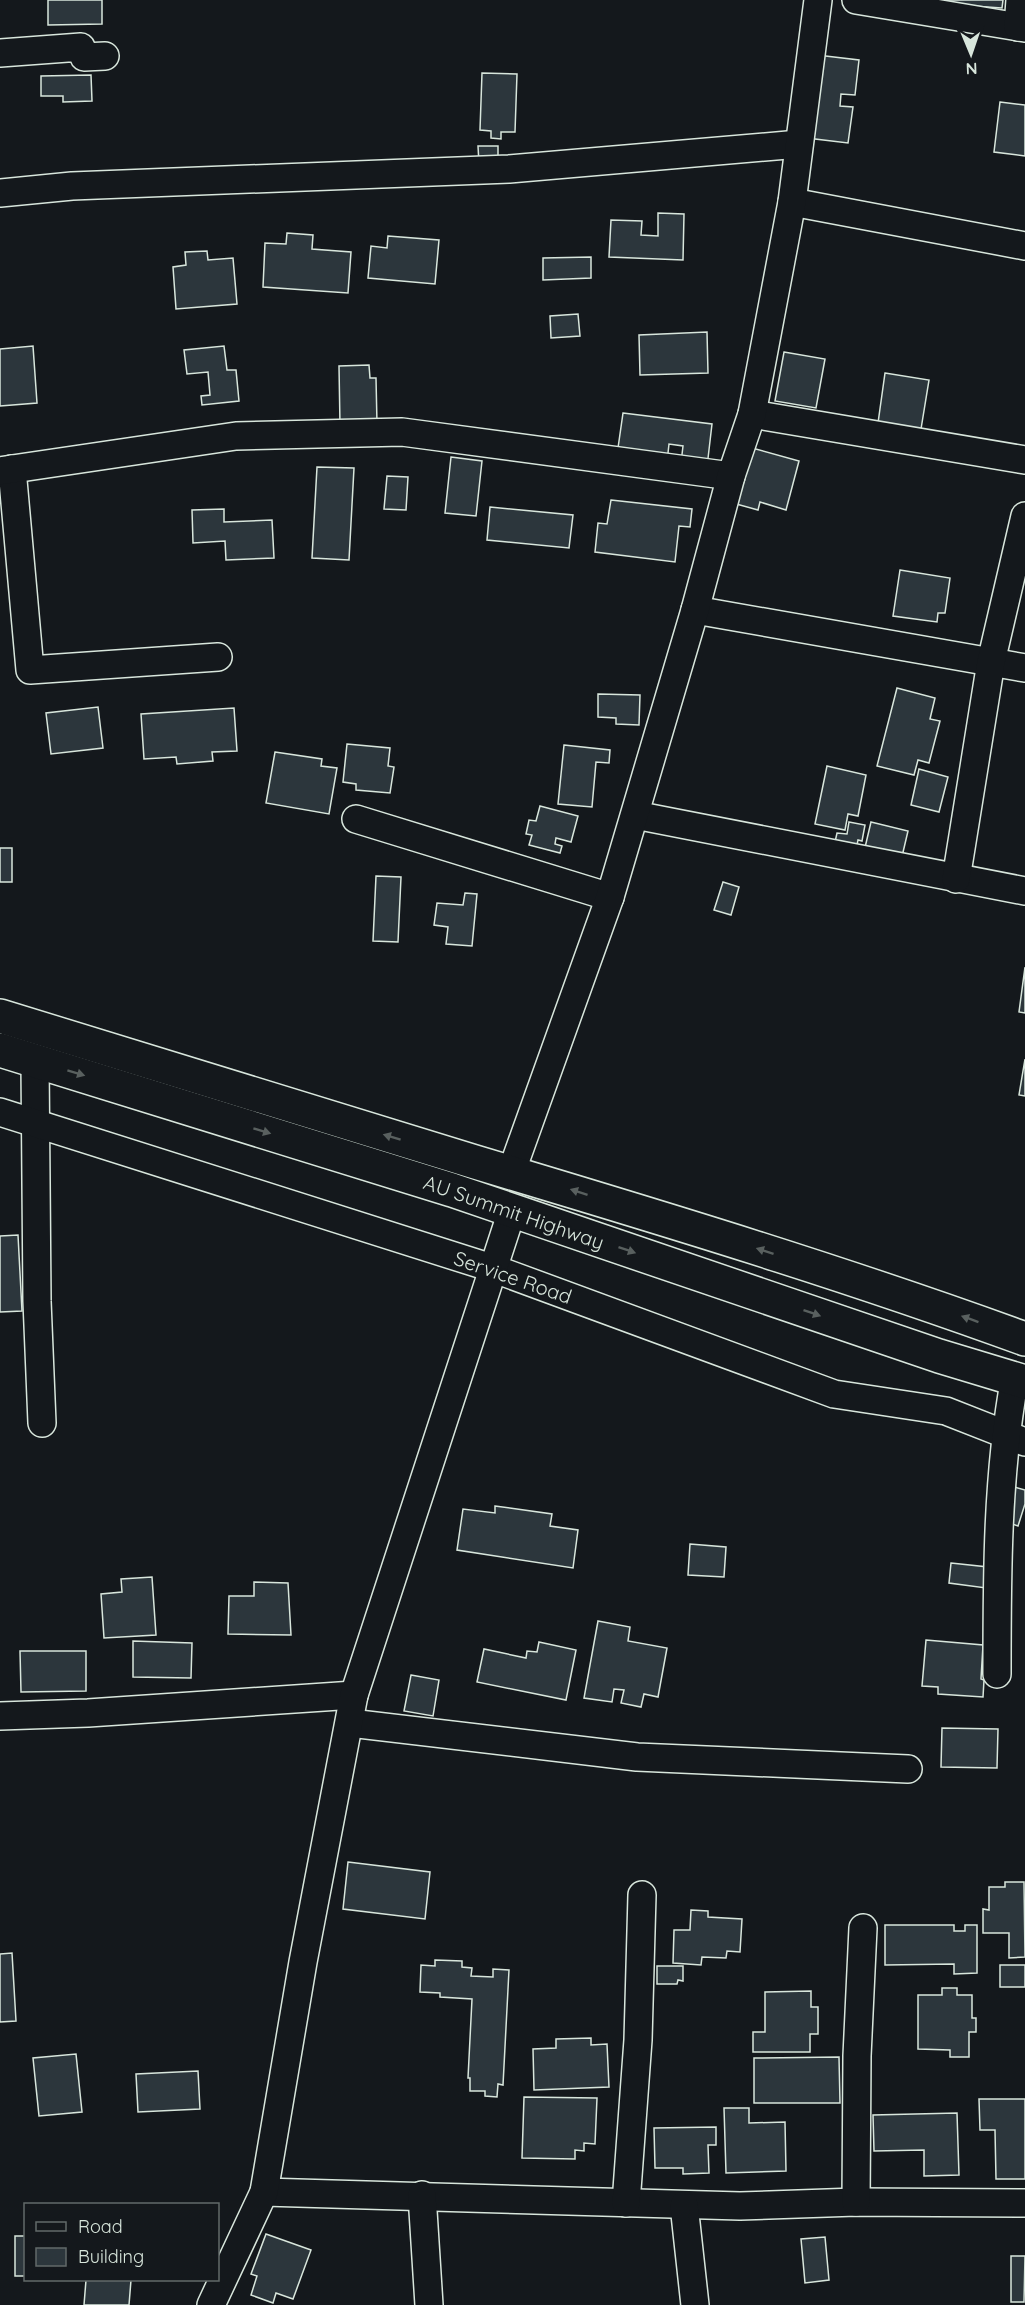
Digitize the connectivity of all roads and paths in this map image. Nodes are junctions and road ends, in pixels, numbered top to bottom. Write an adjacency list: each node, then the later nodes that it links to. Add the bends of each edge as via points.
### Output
1 (818, 0): 7 (street)
2 (856, 0): 4 (street)
3 (1020, 0): 4 (street)
4 (1021, 27)
5 (0, 53): 6 (street, via 81,48 84,57)
6 (105, 56)
7 (799, 144): 8 (street, via 509,169 72,186); 9 (street)
8 (0, 193)
9 (792, 202): 10 (street); 11 (street)
10 (1025, 246)
11 (752, 414): 12 (street); 14 (street)
12 (1025, 460)
13 (6, 470): 14 (street, via 236,436 402,432); 17 (street, via 30,670)
14 (731, 476): 16 (street)
15 (1025, 516): 18 (street)
16 (695, 610): 18 (street); 20 (street)
17 (218, 657)
18 (991, 662): 19 (street); 22 (street)
19 (1025, 668)
20 (636, 815): 22 (street); 24 (street)
21 (356, 819): 24 (street)
22 (956, 879): 23 (street)
23 (1025, 891)
24 (610, 897): 30 (street)
25 (0, 1016): 30 (main road, AU Summit Highway, one-way to 25)
26 (0, 1050): 27 (main road, AU Summit Highway)
27 (38, 1061): 29 (street); 31 (main road, AU Summit Highway, one-way to 31)
28 (0, 1112): 29 (street, Service Road)
29 (36, 1125): 32 (street, Service Road); 35 (street)
30 (511, 1173): 33 (main road, AU Summit Highway, one-way to 30, via 917,1299)
31 (512, 1211): 32 (street); 34 (main road, AU Summit Highway, one-way to 34, via 939,1356)
32 (492, 1268): 36 (street, Service Road, via 834,1394 946,1411); 38 (street)
33 (1025, 1339)
34 (1020, 1379): 36 (street)
35 (42, 1423)
36 (1015, 1437): 37 (street, via 998,1535)
37 (997, 1674)
38 (354, 1695): 39 (street); 40 (street)
39 (0, 1716)
40 (350, 1723): 41 (street, via 637,1757); 44 (street, via 303,1962)
41 (908, 1769)
42 (642, 1895): 47 (street, via 638,2040)
43 (863, 1928): 46 (street)
44 (264, 2192): 45 (street); 50 (street)
45 (422, 2196): 47 (street); 51 (street)
46 (856, 2202): 48 (street); 49 (street)
47 (626, 2203): 49 (street)
48 (1025, 2203)
49 (684, 2205): 52 (street)
50 (210, 2305)
51 (429, 2305)
52 (695, 2305)

